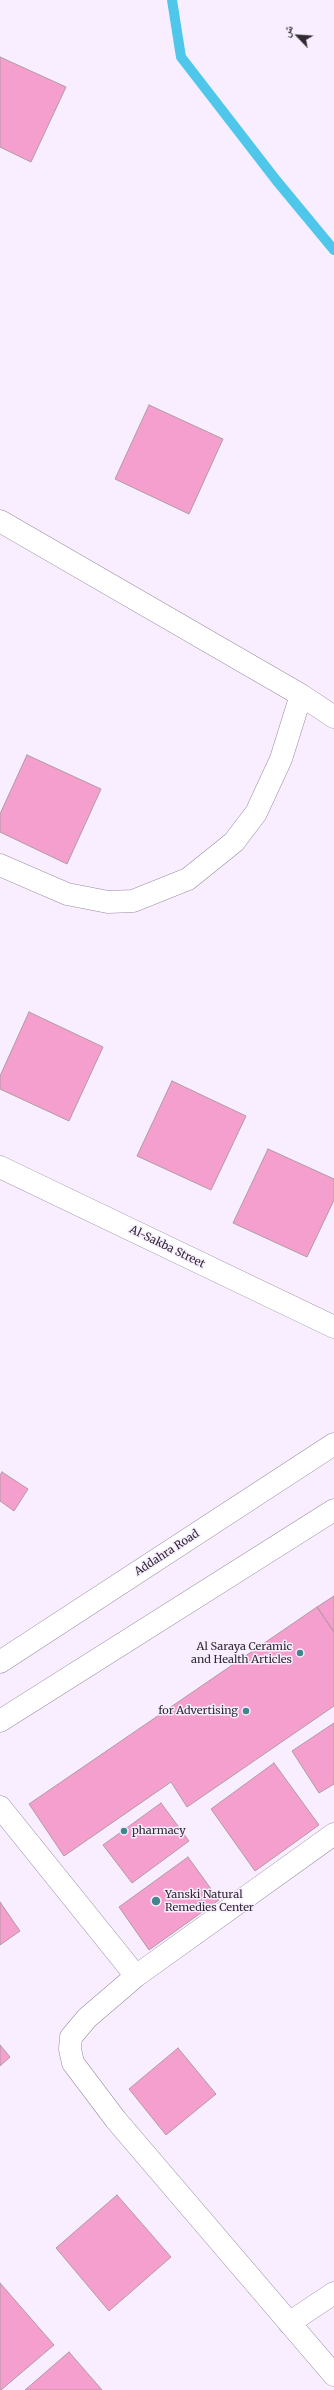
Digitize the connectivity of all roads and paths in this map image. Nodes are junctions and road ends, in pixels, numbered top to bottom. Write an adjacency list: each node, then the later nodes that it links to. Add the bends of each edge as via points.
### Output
1 (0, 522): 2 (street)
2 (301, 696): 3 (street); 4 (street, via 281,759 256,813 234,842 188,879 133,901 108,902 67,894)
3 (334, 717)
4 (0, 865)
5 (0, 1167): 6 (street, Al-Sakba Street)
6 (334, 1327)
7 (334, 1444): 9 (street, Addahra Road)
8 (334, 1510): 10 (street)
9 (0, 1662)
10 (0, 1721)
11 (0, 1807): 13 (street)
12 (334, 1834): 13 (street)
13 (136, 1976): 15 (street, via 87,2018 71,2037 73,2063 116,2120)
14 (334, 2292): 15 (street)
15 (289, 2323): 16 (street)
16 (334, 2375)

